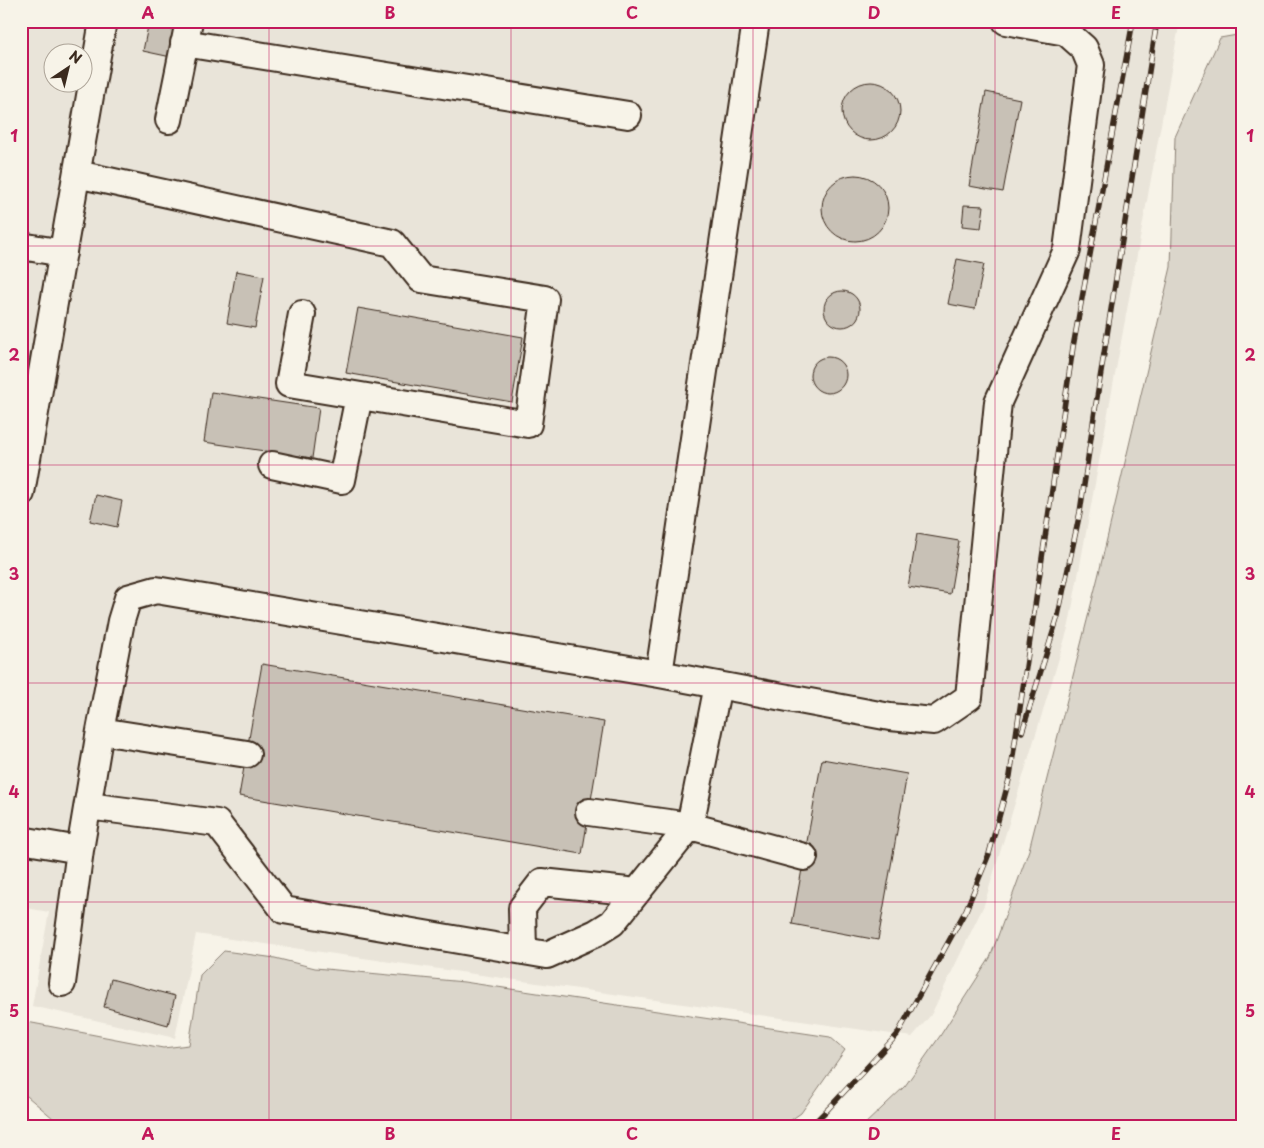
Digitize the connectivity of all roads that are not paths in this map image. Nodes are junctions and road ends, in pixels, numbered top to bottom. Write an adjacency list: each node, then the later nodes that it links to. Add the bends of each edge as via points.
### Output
1 (103, 21): 7 (lane)
2 (756, 21): 14 (lane)
3 (1006, 21): 15 (lane, via 1066,32 1084,48 1092,65 1067,250 998,402 969,696 934,722 890,717)
4 (187, 32): 5 (lane); 6 (lane)
5 (628, 115)
6 (169, 120)
7 (76, 174): 9 (lane); 11 (lane, via 392,243 421,279 545,299 528,424)
8 (21, 246): 9 (lane)
9 (63, 253): 13 (lane)
10 (302, 314): 11 (lane, via 289,384)
11 (359, 396): 12 (lane, via 342,480)
12 (272, 465)
13 (21, 493)
14 (659, 674): 15 (lane); 16 (lane, via 156,590 128,598)
15 (718, 685): 20 (lane)
16 (100, 731): 17 (lane); 18 (lane)
17 (246, 754)
18 (88, 806): 22 (lane); 25 (lane, via 217,823 284,910)
19 (589, 812): 20 (lane)
20 (690, 826): 23 (lane); 24 (lane)
21 (21, 840): 22 (lane)
22 (80, 850): 26 (lane)
23 (804, 857)
24 (637, 892): 25 (lane, via 612,923 596,933 547,955); 25 (lane, via 542,882 522,908)
25 (523, 951)
26 (62, 983)

